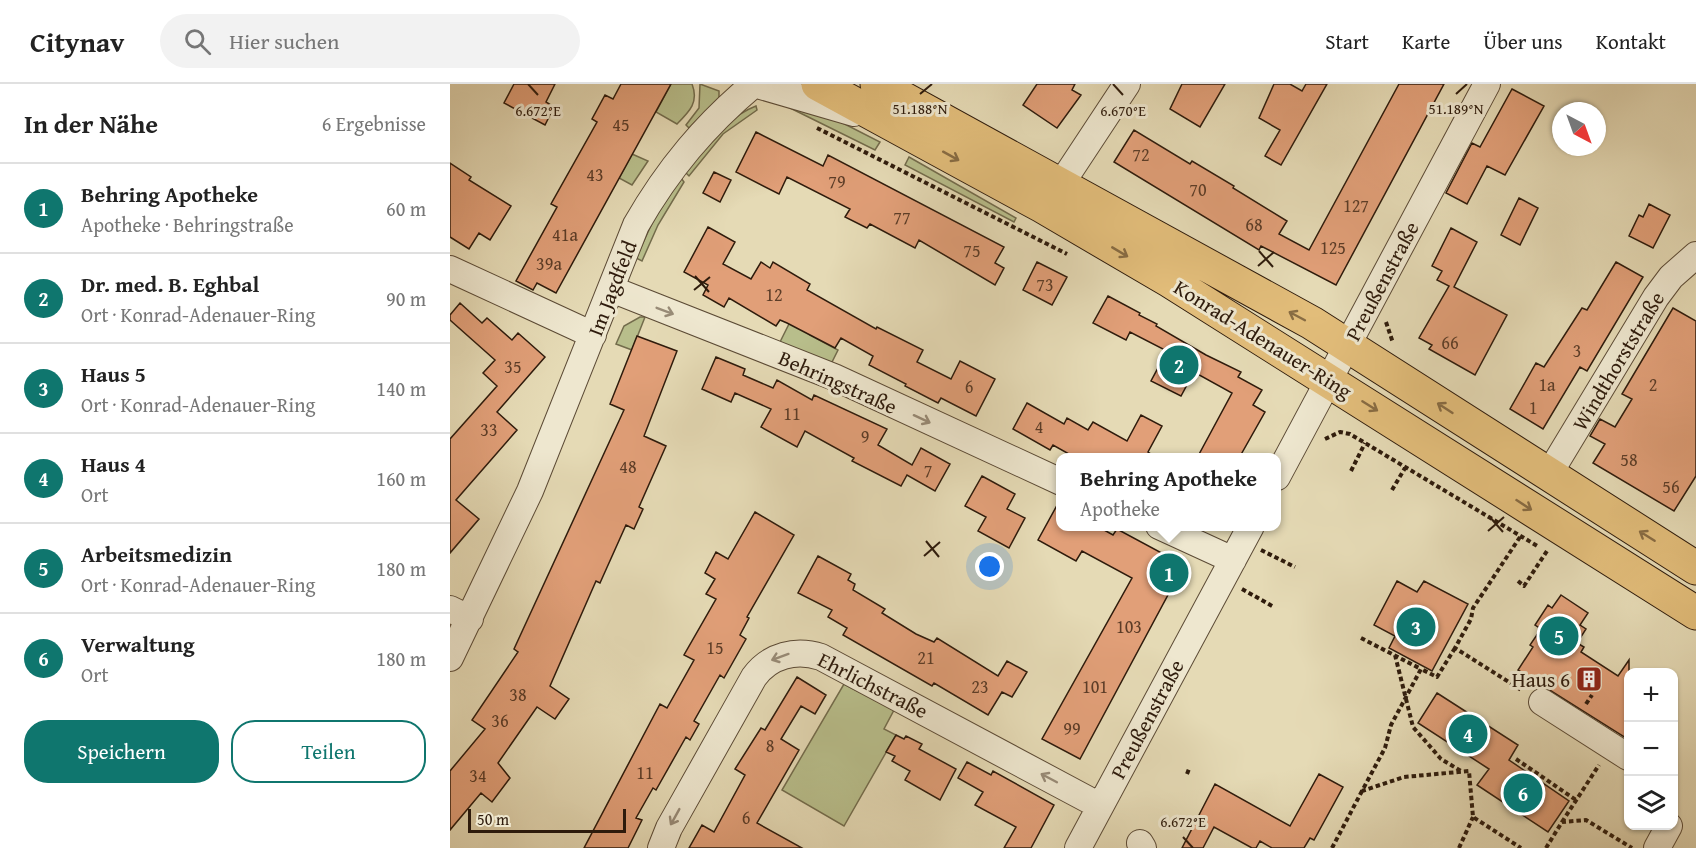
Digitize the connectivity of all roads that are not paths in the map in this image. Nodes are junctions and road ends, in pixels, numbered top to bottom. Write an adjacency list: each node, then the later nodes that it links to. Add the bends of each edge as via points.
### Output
1 (754, 84): 6 (street, Im Jagdfeld); 10 (street, Im Jagdfeld, via 686,151 659,184 636,225)
2 (818, 84): 6 (main road, Konrad-Adenauer-Ring)
3 (877, 84): 7 (main road, Konrad-Adenauer-Ring)
4 (1127, 84): 7 (street)
5 (1486, 84): 12 (street, Preußenstraße)
6 (900, 128): 13 (main road, Konrad-Adenauer-Ring, one-way to 13, via 1042,206)
7 (1061, 184): 12 (main road, Konrad-Adenauer-Ring, one-way to 7)
8 (1696, 255): 15 (street, Windthorststraße, via 1656,297)
9 (450, 269): 11 (street)
10 (611, 289): 11 (street, Im Jagdfeld); 16 (street, Behringstraße, one-way to 16, via 834,377)
11 (593, 335): 22 (street, Im Jagdfeld, via 531,491)
12 (1347, 346): 13 (street, Preußenstraße); 15 (main road, Konrad-Adenauer-Ring, one-way to 12)
13 (1329, 380): 14 (street, Preußenstraße); 21 (main road, Konrad-Adenauer-Ring, one-way to 21)
14 (1281, 470)
15 (1549, 474): 19 (main road, Konrad-Adenauer-Ring, one-way to 15)
16 (1056, 480)
17 (1167, 531): 20 (street)
18 (1248, 531): 20 (street, Preußenstraße)
19 (1696, 568)
20 (1227, 570): 26 (street, Preußenstraße)
21 (1696, 613)
22 (460, 614): 23 (street, Im Jagdfeld)
23 (450, 658)
24 (1542, 702): 25 (street)
25 (1620, 751)
26 (1100, 806): 28 (street, Ehrlichstraße, one-way to 28, via 821,657 800,653 779,657 760,669); 29 (street, Preußenstraße)
27 (1666, 830): 30 (street)
28 (661, 848)
29 (1078, 848)
30 (1657, 848)

